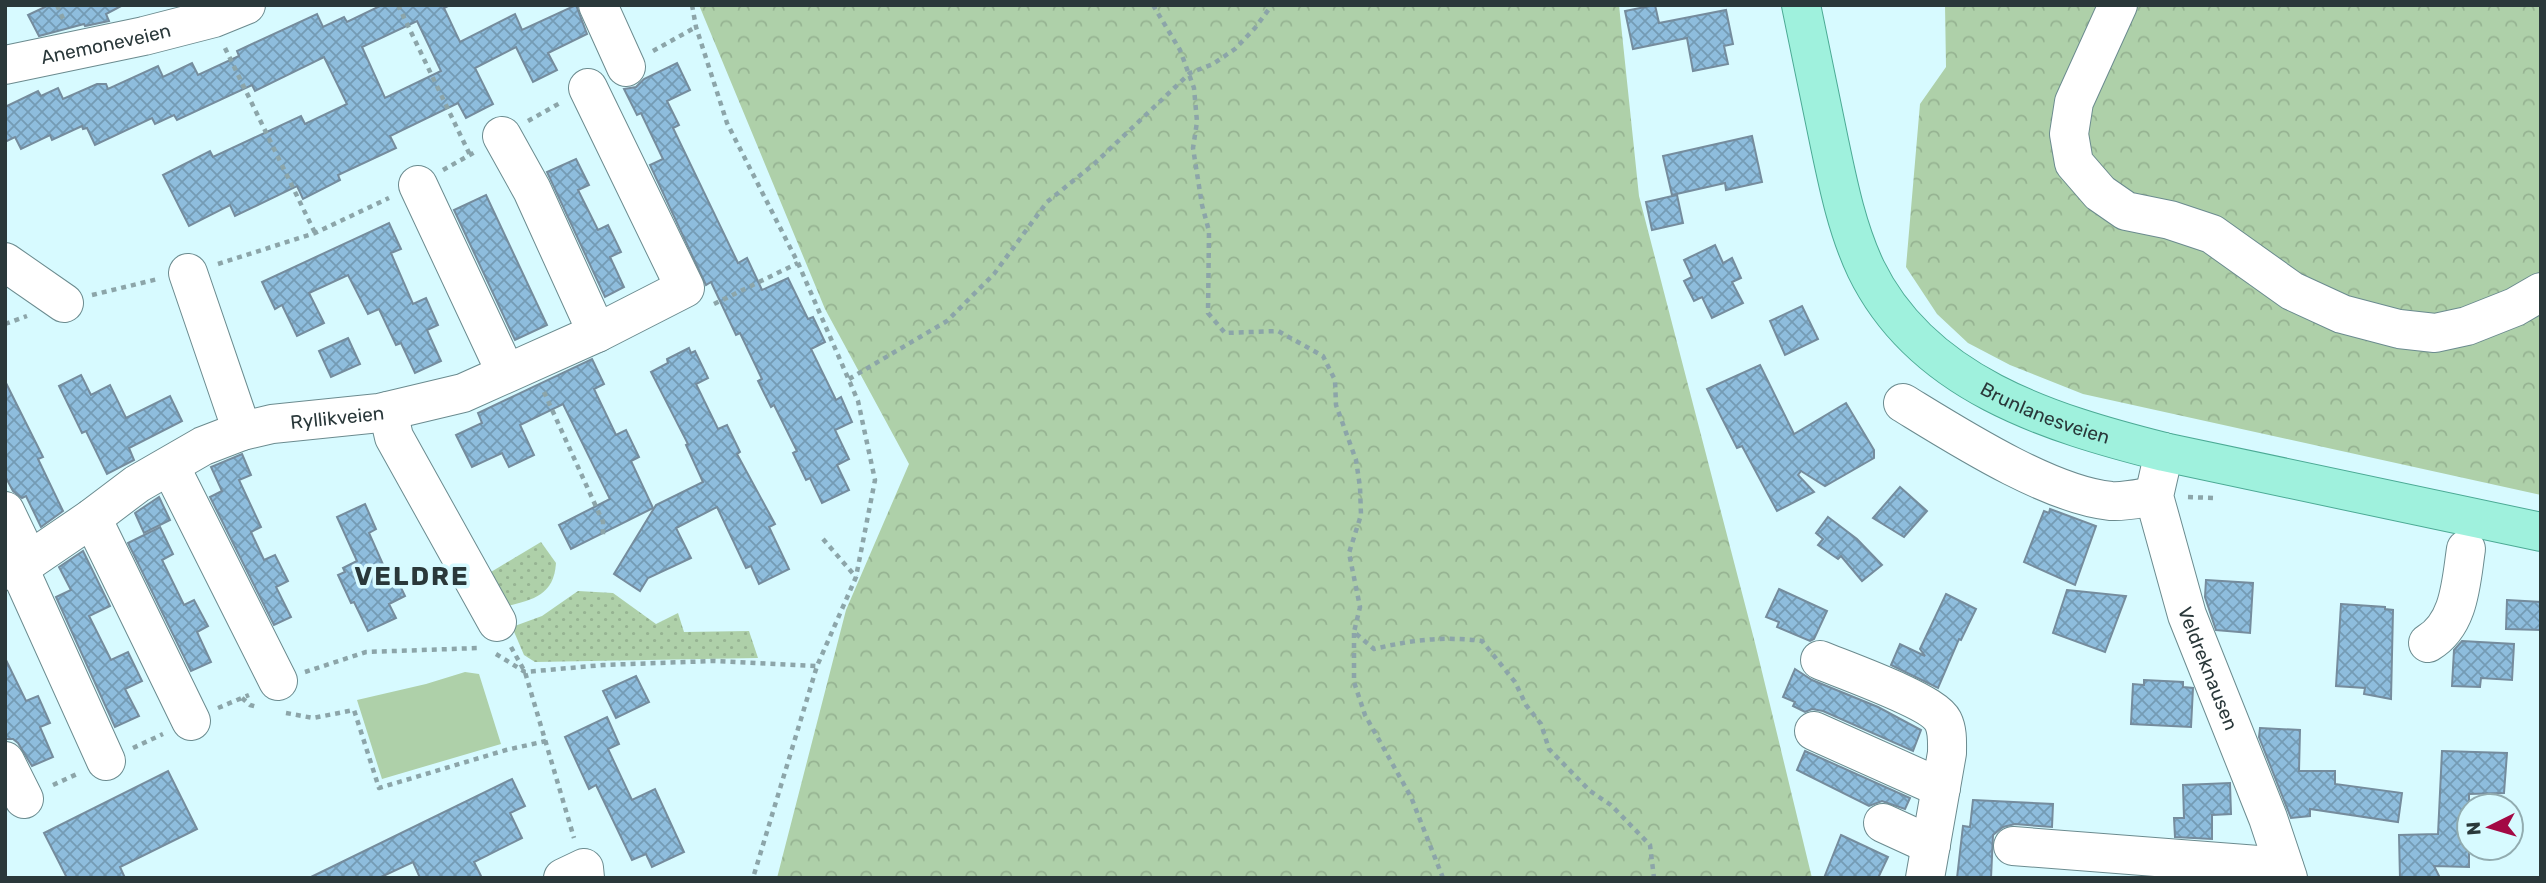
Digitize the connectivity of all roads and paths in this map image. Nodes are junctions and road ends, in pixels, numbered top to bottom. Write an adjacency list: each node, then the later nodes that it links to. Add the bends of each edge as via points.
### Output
1 (398, 5): 14 (path)
2 (598, 5): 11 (street)
3 (692, 5): 9 (path)
4 (1153, 5): 12 (path)
5 (1272, 5): 12 (path, via 1235,49)
6 (1801, 5): 30 (main road, Brunlanesveien, via 1855,242 1867,270 1904,326 1953,370 2006,401 2081,430)
7 (2118, 5): 20 (street, via 2074,102 2069,134 2074,163 2100,193 2126,211 2170,219 2212,234 2292,291 2342,314 2399,329 2435,333 2467,326)
8 (230, 12): 10 (street, Anemoneveien, via 144,36); 16 (path, via 218,33)
9 (696, 27): 11 (path); 18 (path, via 727,123)
10 (5, 65)
11 (626, 67)
12 (1190, 73): 26 (path, via 1094,164 1046,202 994,274 947,321); 42 (path, via 1197,122 1193,148 1209,231 1208,313 1225,333 1278,331 1323,356 1335,380 1336,405 1356,460 1360,487 1361,515 1349,553 1360,607)
13 (588, 88): 14 (path); 21 (street)
14 (486, 146): 15 (path); 24 (street, via 532,190)
15 (418, 185): 16 (path); 25 (street)
16 (315, 233): 19 (path)
17 (5, 262): 22 (street)
18 (798, 263): 21 (path); 26 (path)
19 (188, 274): 22 (path); 29 (street)
20 (2541, 292)
21 (699, 296): 24 (street, Ryllikveien)
22 (64, 303): 23 (path)
23 (5, 324)
24 (597, 332): 25 (street, Ryllikveien)
25 (518, 367): 28 (street, Ryllikveien, via 463,393); 36 (path, via 593,498 603,522)
26 (849, 379): 40 (path, via 875,480)
27 (1903, 402): 32 (street, via 1961,439 2073,493 2113,501)
28 (388, 411): 29 (street, Ryllikveien); 41 (street, via 394,437)
29 (242, 431): 31 (street, Ryllikveien, via 203,446)
30 (2164, 452): 32 (street, Veldreknausen); 35 (main road, Brunlanesveien)
31 (170, 466): 34 (street, Ryllikveien); 48 (street)
32 (2154, 496): 60 (street, Veldreknausen, via 2187,615)
33 (5, 510): 39 (street)
34 (92, 518): 39 (street, Ryllikveien); 49 (street)
35 (2541, 532)
36 (603, 539)
37 (823, 539): 40 (path)
38 (2466, 549): 43 (street, via 2452,620)
39 (17, 566): 53 (street)
40 (856, 577): 45 (path)
41 (497, 622): 46 (path)
42 (1354, 632): 63 (path, via 1354,682 1364,715 1411,797); 64 (path, via 1374,649 1426,638 1482,641 1515,682 1541,724 1549,749 1650,845)
43 (2428, 643)
44 (1820, 660): 54 (street, via 1936,712 1947,738)
45 (817, 666): 46 (path, via 713,661); 62 (path)
46 (525, 672): 48 (path, via 486,648 366,652); 51 (path)
47 (242, 698): 48 (path); 48 (path, via 250,705); 49 (path)
48 (272, 700): 51 (path, via 313,718 354,710 379,788)
49 (191, 721): 53 (path)
50 (1814, 732): 54 (street)
51 (545, 741): 61 (path)
52 (5, 761): 55 (street)
53 (106, 761): 55 (path)
54 (1941, 788): 58 (street)
55 (24, 799)
56 (1884, 823): 58 (street)
57 (2013, 846): 59 (street)
58 (1928, 861)
59 (2136, 866): 60 (street)
60 (2286, 872)
61 (577, 875)
62 (753, 878)
63 (1443, 878)
64 (1654, 878)

